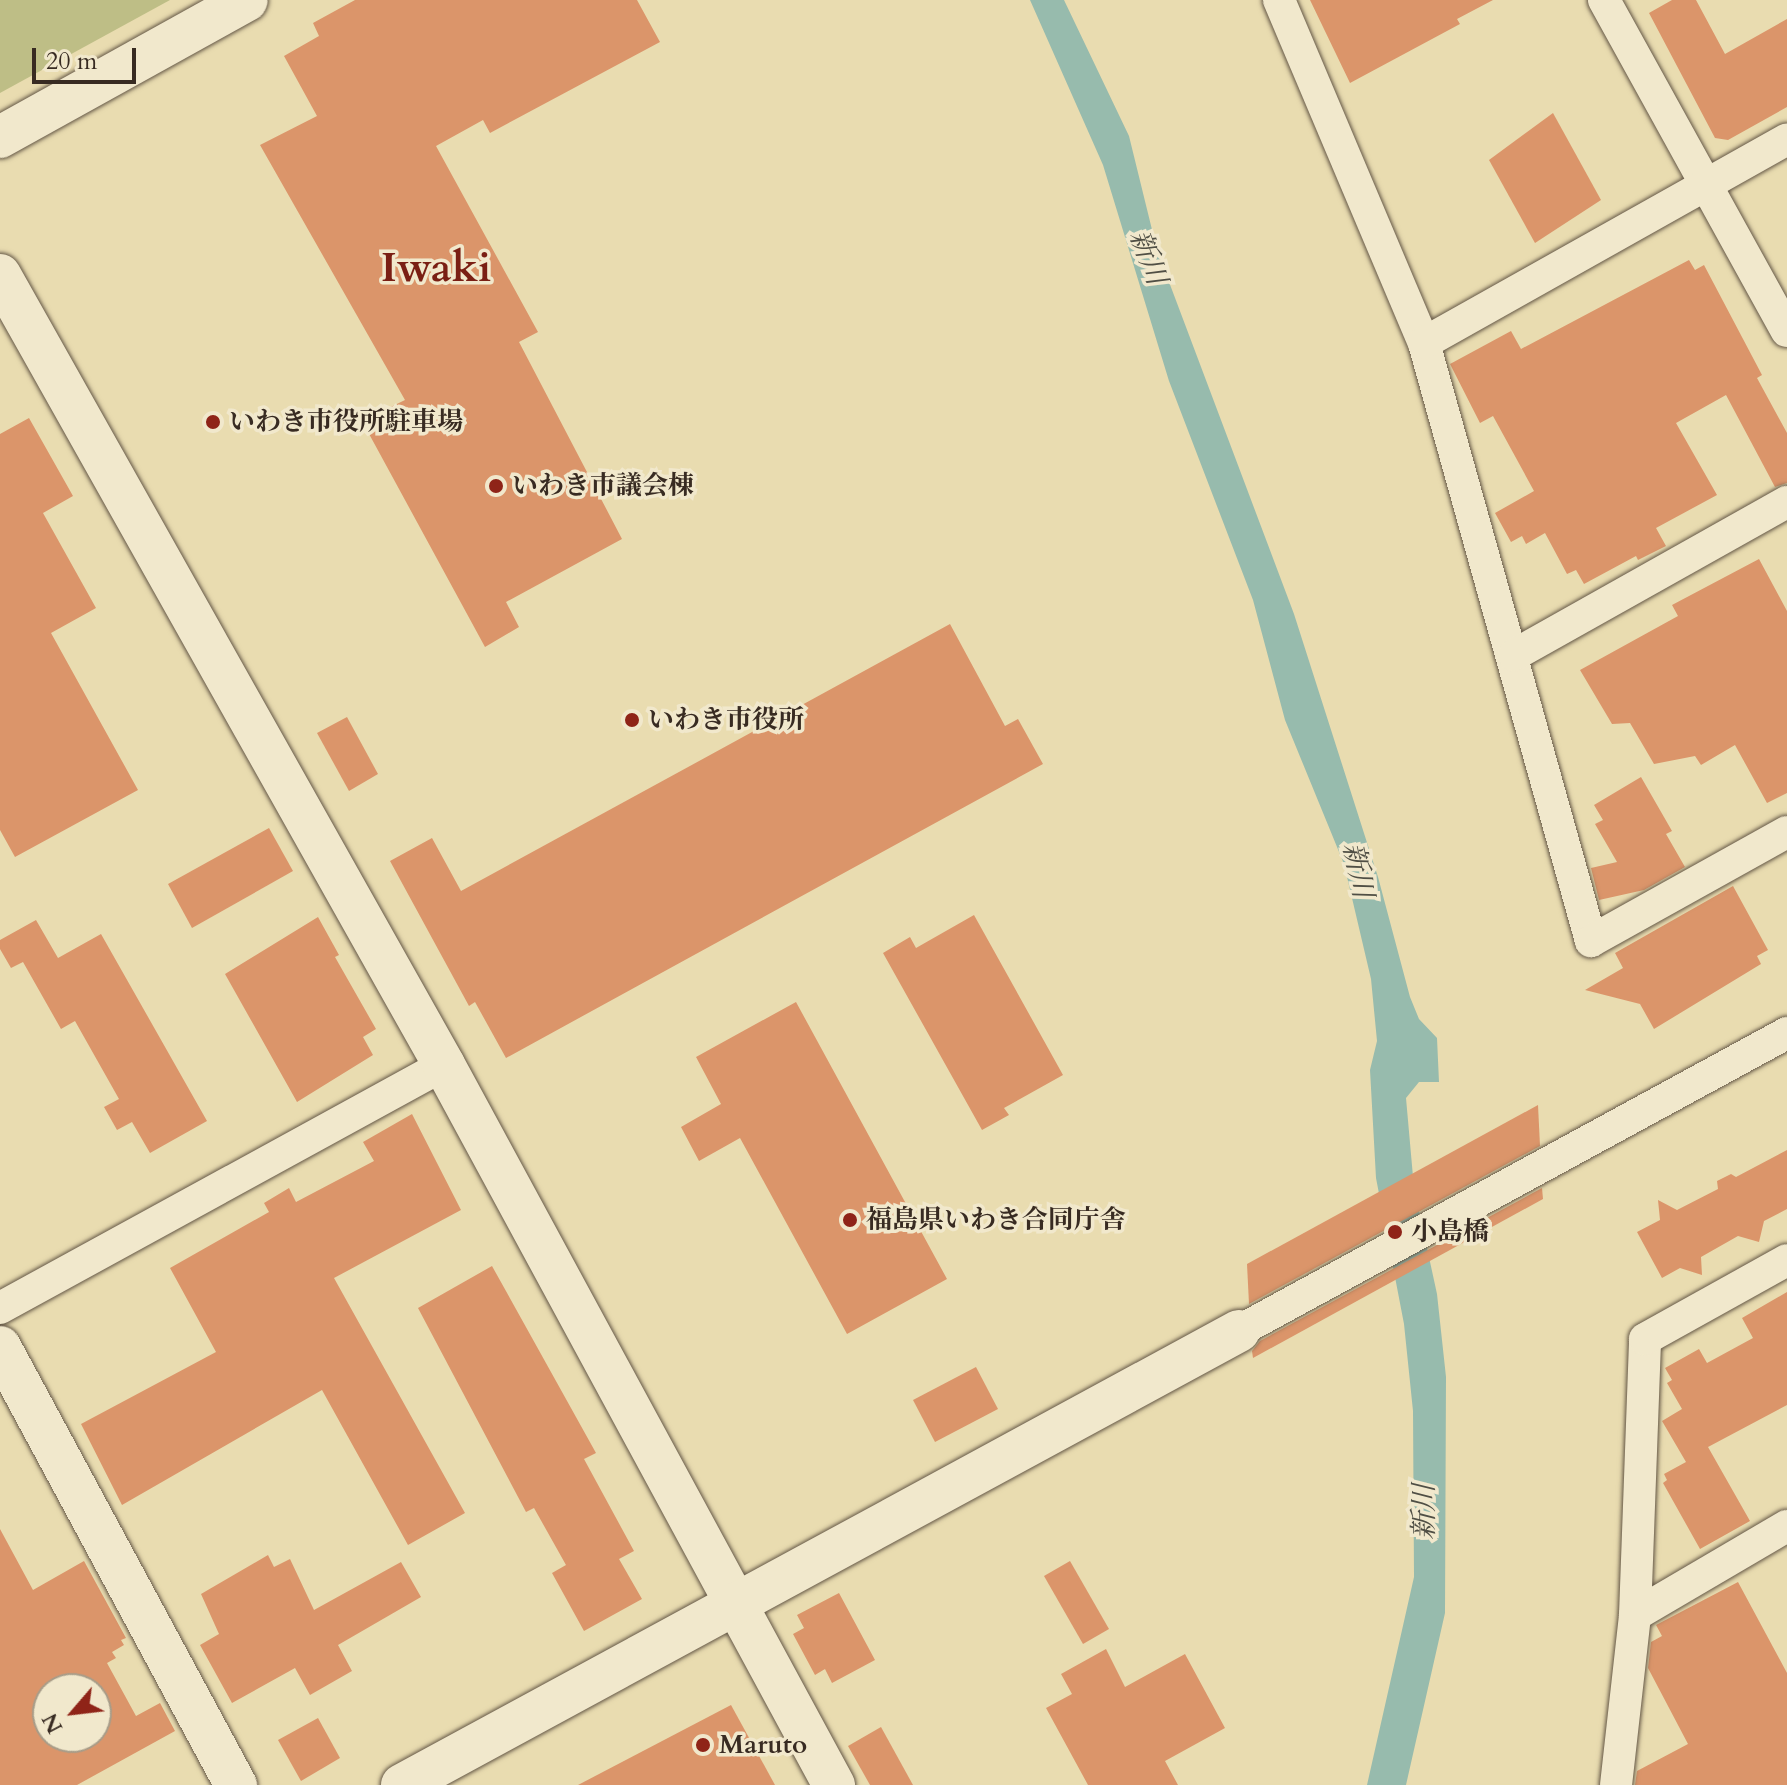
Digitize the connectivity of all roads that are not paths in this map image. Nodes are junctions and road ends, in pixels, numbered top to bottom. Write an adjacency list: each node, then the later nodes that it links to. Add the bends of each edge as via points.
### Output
1 (247, 0): 4 (street)
2 (1279, 0): 9 (street)
3 (1604, 0): 6 (street)
4 (0, 137)
5 (1787, 139): 6 (street)
6 (1708, 187): 8 (street); 9 (street)
7 (0, 275): 14 (street)
8 (1787, 331)
9 (1424, 343): 11 (street)
10 (1787, 502): 11 (street)
11 (1514, 655): 12 (street, via 1591,941)
12 (1787, 832)
13 (1787, 1033): 17 (street)
14 (444, 1065): 16 (street); 20 (street)
15 (1787, 1260): 21 (street, via 1645,1339)
16 (0, 1308)
17 (1239, 1331): 20 (street)
18 (0, 1347): 22 (street)
19 (1787, 1526): 21 (street)
20 (737, 1603): 23 (street); 24 (street)
21 (1635, 1615): 25 (street)
22 (236, 1785)
23 (402, 1785)
24 (834, 1785)
25 (1616, 1785)

